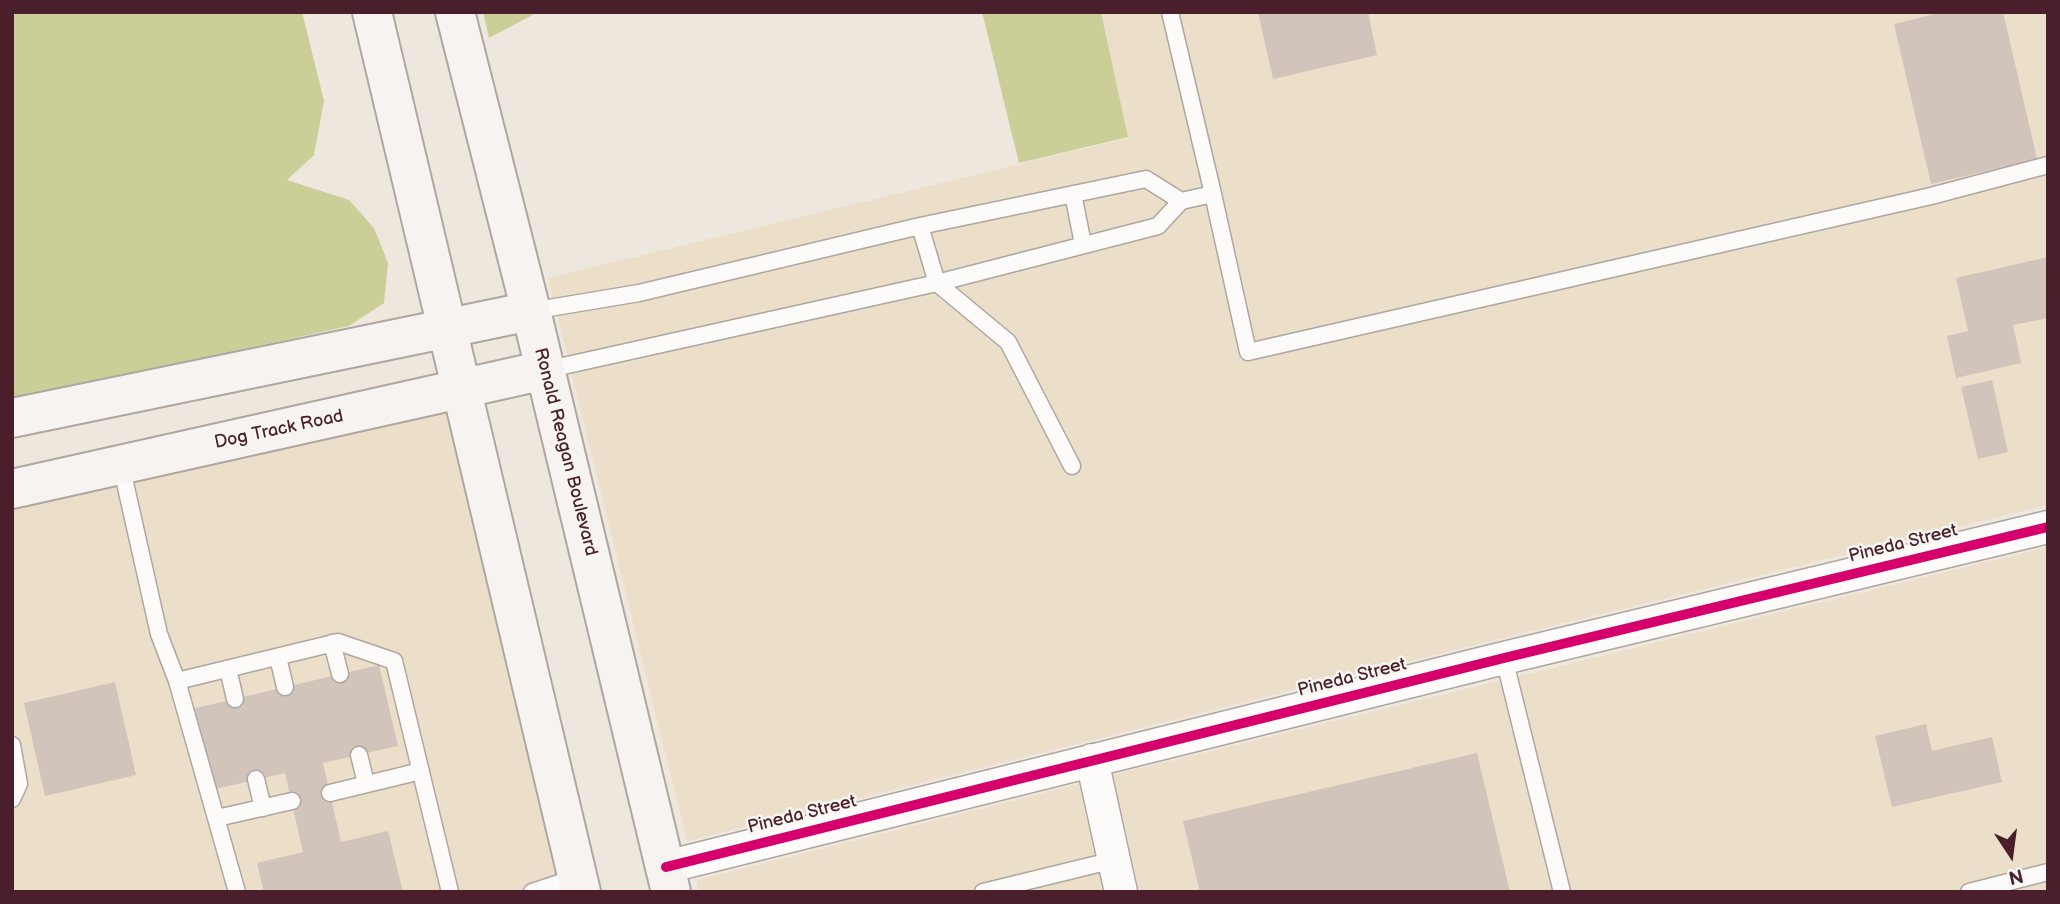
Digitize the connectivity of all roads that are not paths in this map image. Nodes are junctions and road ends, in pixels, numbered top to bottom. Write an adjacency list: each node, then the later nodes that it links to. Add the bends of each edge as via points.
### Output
1 (372, 12): 12 (main road)
2 (455, 12): 11 (main road, Ronald Reagan Boulevard)
3 (1170, 12): 6 (lane)
4 (2048, 165): 6 (lane, via 1918,199 1248,352)
5 (1073, 194): 7 (lane, via 1146,179); 8 (lane); 9 (lane)
6 (1213, 194): 7 (lane)
7 (1181, 201): 9 (lane, via 1158,226)
8 (920, 226): 10 (lane); 11 (lane, via 639,293)
9 (1083, 244): 10 (lane)
10 (937, 283): 13 (lane); 17 (lane, via 1008,342)
11 (531, 311): 12 (main road); 13 (main road, Ronald Reagan Boulevard)
12 (447, 327): 14 (main road); 15 (main road)
13 (545, 370): 14 (main road, Dog Track Road); 41 (main road, Ronald Reagan Boulevard)
14 (461, 390): 16 (main road, Dog Track Road); 42 (main road)
15 (12, 418)
16 (121, 465): 18 (main road, Dog Track Road); 25 (lane, via 159,634)
17 (1072, 466)
18 (12, 489)
19 (2048, 527): 22 (street, Pineda Street)
20 (332, 643): 21 (lane); 24 (lane); 31 (lane, via 394,661)
21 (278, 657): 23 (lane); 26 (lane)
22 (1504, 658): 30 (street, Pineda Street); 48 (lane)
23 (228, 669): 25 (lane); 27 (lane)
24 (340, 674)
25 (177, 681): 38 (lane)
26 (285, 687)
27 (235, 699)
28 (12, 745): 35 (lane, via 19,784)
29 (359, 755): 33 (lane)
30 (1092, 760): 39 (street); 41 (street, Pineda Street)
31 (421, 771): 33 (lane); 44 (lane)
32 (256, 779): 37 (lane)
33 (366, 783): 34 (lane)
34 (330, 793)
35 (12, 799)
36 (292, 801): 37 (lane)
37 (262, 808): 38 (lane)
38 (217, 818): 43 (lane)
39 (1114, 860): 46 (lane); 47 (street)
40 (2048, 872): 49 (lane)
41 (669, 880)
42 (579, 884): 45 (lane)
43 (237, 892)
44 (450, 892)
45 (532, 892)
46 (983, 892)
47 (1121, 892)
48 (1562, 892)
49 (1969, 892)

